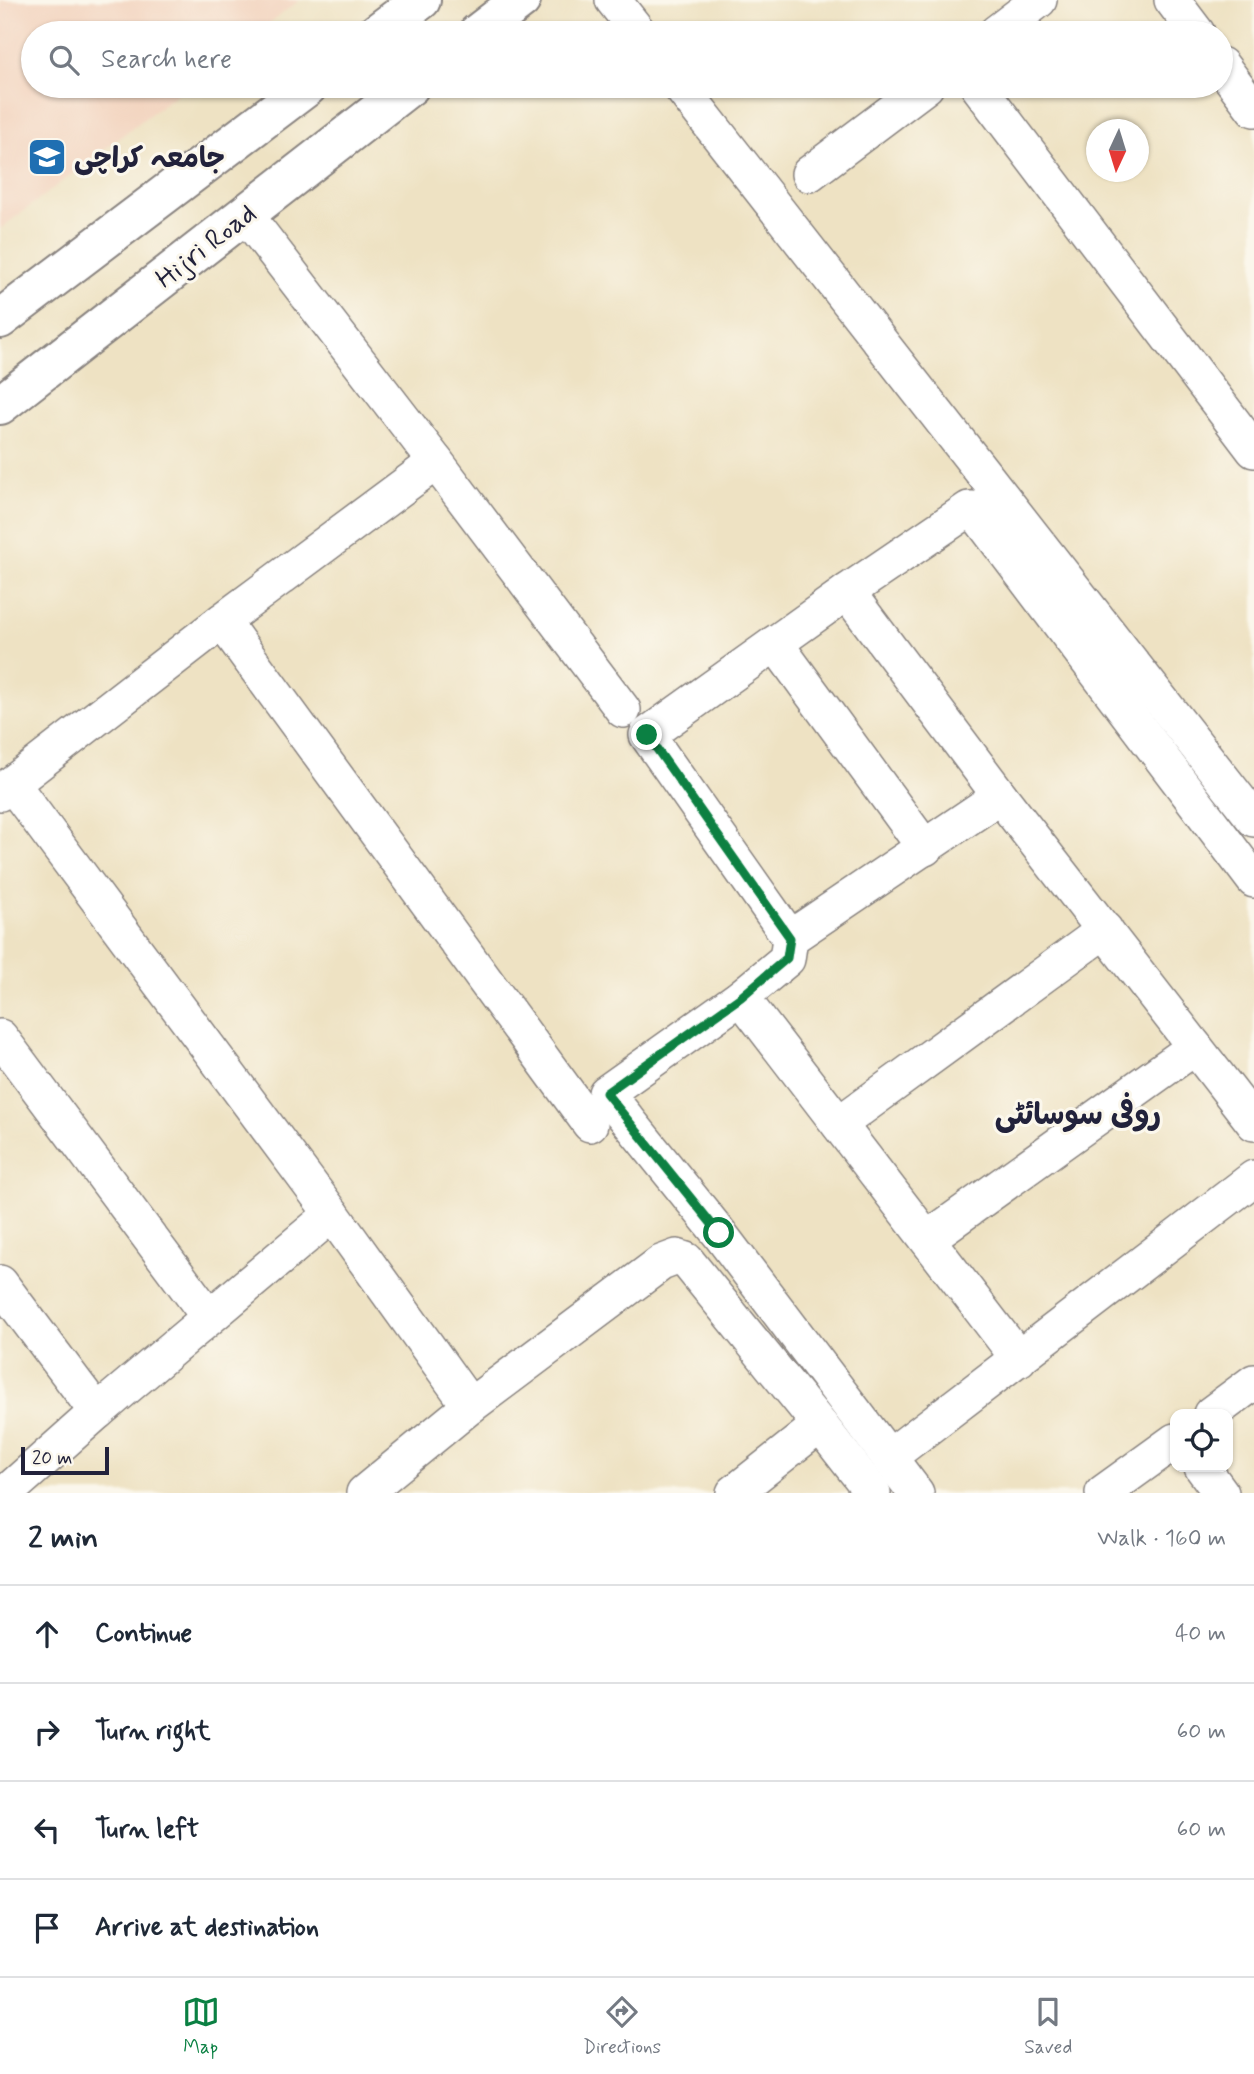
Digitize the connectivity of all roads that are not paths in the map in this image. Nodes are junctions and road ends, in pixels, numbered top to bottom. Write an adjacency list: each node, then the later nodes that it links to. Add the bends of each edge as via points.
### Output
1 (421, 0): 6 (main road)
2 (521, 0): 7 (main road)
3 (613, 0): 8 (street)
4 (1039, 0): 9 (street)
5 (1172, 0): 10 (street)
6 (393, 21)
7 (494, 21)
8 (630, 21)
9 (1012, 21)
10 (1188, 21)
11 (1233, 81): 17 (street)
12 (292, 98): 20 (main road)
13 (395, 98): 19 (main road, Hijri Road)
14 (689, 98): 30 (street)
15 (910, 98): 18 (street)
16 (987, 98): 22 (street)
17 (1254, 109)
18 (809, 174)
19 (245, 214): 21 (main road, Hijri Road); 23 (street)
20 (0, 319)
21 (0, 405)
22 (1254, 450)
23 (436, 462): 25 (street); 27 (street)
24 (847, 592): 26 (street); 29 (street); 32 (street, via 973,509)
25 (222, 621): 28 (street); 39 (street)
26 (775, 643): 31 (street); 34 (street, via 647,735)
27 (623, 710)
28 (6, 789): 42 (street)
29 (1000, 796): 31 (street); 33 (street)
30 (1254, 819)
31 (925, 848): 34 (street)
32 (1254, 880)
33 (1105, 930): 37 (street); 40 (street)
34 (790, 938): 35 (street, via 787,958)
35 (741, 997): 40 (street); 53 (street, via 606,1093)
36 (0, 1037): 45 (street)
37 (1195, 1047): 38 (street); 43 (street)
38 (1254, 1123)
39 (590, 1124)
40 (839, 1124): 43 (street)
41 (1254, 1178): 46 (street)
42 (332, 1214): 45 (street); 48 (street)
43 (927, 1239): 46 (street)
44 (0, 1283): 50 (street)
45 (209, 1317): 50 (street)
46 (1019, 1359): 53 (street)
47 (1254, 1382): 49 (street)
48 (470, 1406): 51 (street, via 661,1263 677,1257 686,1260); 56 (street)
49 (1218, 1409)
50 (97, 1412): 55 (street)
51 (820, 1425): 57 (street); 58 (street)
52 (1170, 1445): 60 (street)
53 (889, 1457): 59 (street)
54 (1206, 1472): 61 (street)
55 (6, 1493)
56 (364, 1493)
57 (734, 1493)
58 (873, 1493)
59 (916, 1493)
60 (1103, 1493)
61 (1221, 1493)

